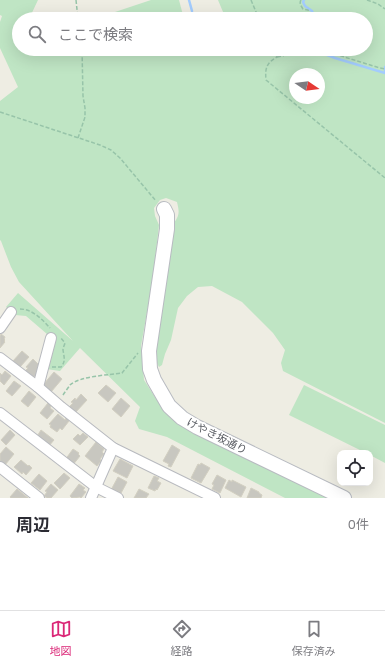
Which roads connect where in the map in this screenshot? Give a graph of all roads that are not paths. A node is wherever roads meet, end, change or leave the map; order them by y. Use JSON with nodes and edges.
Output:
{"nodes":[{"id":1,"x":164,"y":210,"type":"road end"},
{"id":2,"x":11,"y":312,"type":"road end"},
{"id":3,"x":0,"y":328,"type":"edge"},
{"id":4,"x":54,"y":335,"type":"road end"},
{"id":5,"x":0,"y":358,"type":"edge"},
{"id":6,"x":38,"y":388,"type":"junction"},
{"id":7,"x":0,"y":413,"type":"edge"},
{"id":8,"x":113,"y":448,"type":"junction"},
{"id":9,"x":0,"y":467,"type":"edge"},
{"id":10,"x":96,"y":487,"type":"junction"},
{"id":11,"x":38,"y":498,"type":"edge"},
{"id":12,"x":91,"y":498,"type":"edge"},
{"id":13,"x":118,"y":498,"type":"edge"},
{"id":14,"x":215,"y":498,"type":"edge"},
{"id":15,"x":344,"y":498,"type":"edge"}],
"edges":[{"from":1,"to":15,"type":"street","name":"けやき坂通り"},
{"from":2,"to":3,"type":"street"},
{"from":4,"to":6,"type":"street"},
{"from":5,"to":6,"type":"street"},
{"from":6,"to":8,"type":"street"},
{"from":7,"to":10,"type":"street"},
{"from":8,"to":10,"type":"street"},
{"from":8,"to":14,"type":"street"},
{"from":9,"to":11,"type":"street"},
{"from":10,"to":12,"type":"street"},
{"from":10,"to":13,"type":"street"}]}
